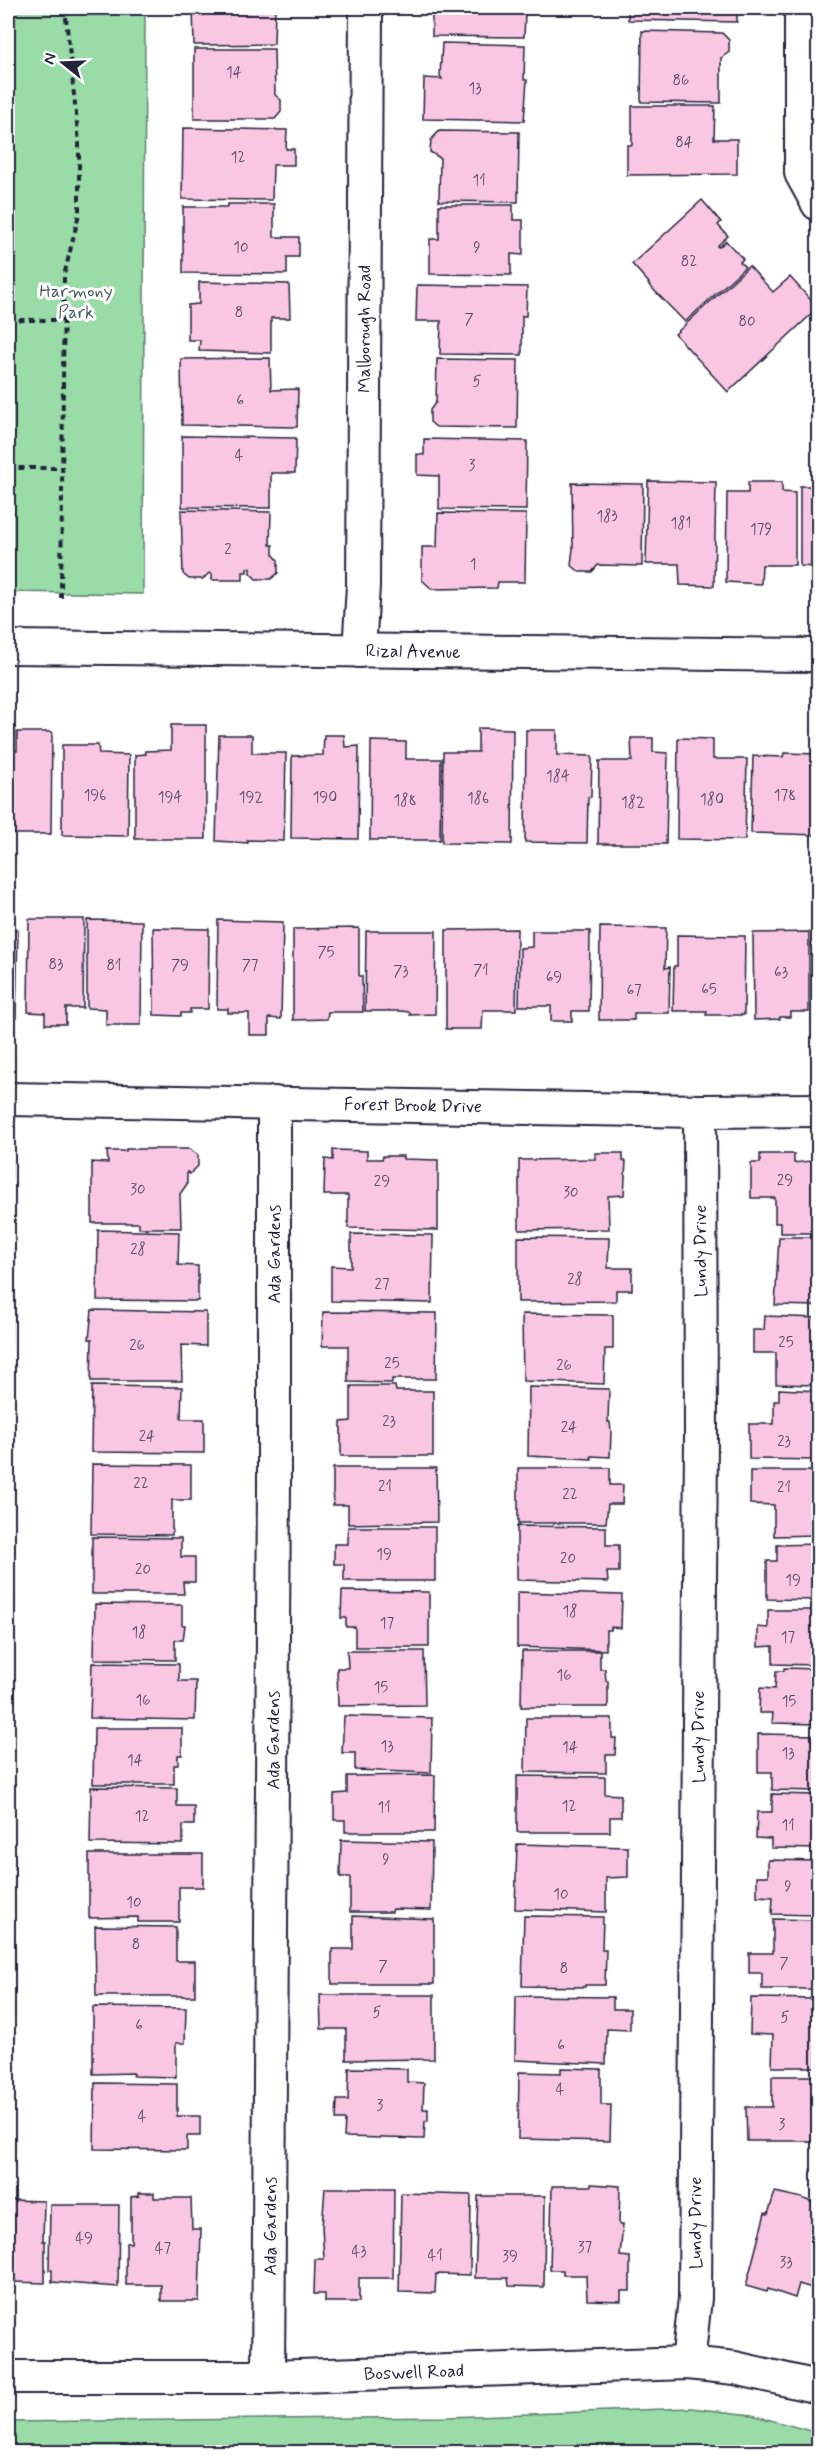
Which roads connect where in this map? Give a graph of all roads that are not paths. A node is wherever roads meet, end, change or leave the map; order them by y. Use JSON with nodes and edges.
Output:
{"nodes":[{"id":1,"x":366,"y":8,"type":"edge"},
{"id":2,"x":801,"y":8,"type":"edge"},
{"id":3,"x":819,"y":204,"type":"edge"},
{"id":4,"x":8,"y":647,"type":"edge"},
{"id":5,"x":359,"y":651,"type":"junction"},
{"id":6,"x":819,"y":655,"type":"edge"},
{"id":7,"x":8,"y":1099,"type":"edge"},
{"id":8,"x":274,"y":1103,"type":"junction"},
{"id":9,"x":819,"y":1110,"type":"edge"},
{"id":10,"x":700,"y":1111,"type":"junction"},
{"id":11,"x":688,"y":2363,"type":"junction"},
{"id":12,"x":8,"y":2377,"type":"edge"},
{"id":13,"x":268,"y":2377,"type":"junction"},
{"id":14,"x":819,"y":2387,"type":"edge"}],
"edges":[{"from":1,"to":5,"type":"street","name":"Malborough Road"},
{"from":2,"to":3,"type":"street"},
{"from":4,"to":5,"type":"street","name":"Rizal Avenue"},
{"from":5,"to":6,"type":"street","name":"Rizal Avenue"},
{"from":7,"to":8,"type":"street","name":"Forest Brook Drive"},
{"from":8,"to":10,"type":"street","name":"Forest Brook Drive"},
{"from":8,"to":13,"type":"street","name":"Ada Gardens"},
{"from":9,"to":10,"type":"street","name":"Forest Brook Drive"},
{"from":10,"to":11,"type":"street","name":"Lundy Drive"},
{"from":11,"to":13,"type":"street","name":"Boswell Road"},
{"from":11,"to":14,"type":"street","name":"Boswell Road"},
{"from":12,"to":13,"type":"street","name":"Boswell Road"}]}
